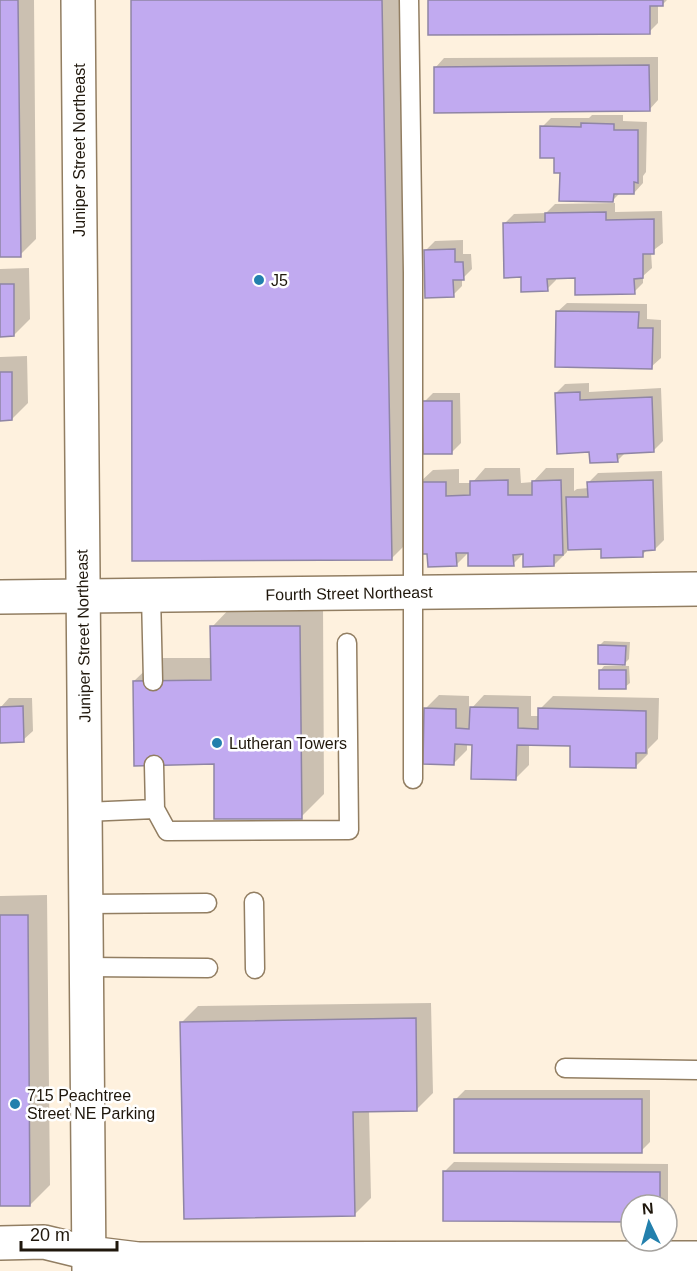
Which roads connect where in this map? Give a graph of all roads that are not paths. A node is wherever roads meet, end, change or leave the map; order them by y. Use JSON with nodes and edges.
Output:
{"nodes":[{"id":1,"x":78,"y":0,"type":"edge"},
{"id":2,"x":409,"y":0,"type":"edge"},
{"id":3,"x":697,"y":589,"type":"edge"},
{"id":4,"x":414,"y":593,"type":"junction"},
{"id":5,"x":151,"y":595,"type":"junction"},
{"id":6,"x":83,"y":596,"type":"junction"},
{"id":7,"x":0,"y":597,"type":"edge"},
{"id":8,"x":347,"y":643,"type":"dead end"},
{"id":9,"x":153,"y":681,"type":"dead end"},
{"id":10,"x":154,"y":765,"type":"dead end"},
{"id":11,"x":413,"y":779,"type":"dead end"},
{"id":12,"x":155,"y":809,"type":"junction"},
{"id":13,"x":85,"y":812,"type":"junction"},
{"id":14,"x":207,"y":903,"type":"dead end"},
{"id":15,"x":254,"y":903,"type":"dead end"},
{"id":16,"x":86,"y":904,"type":"junction"},
{"id":17,"x":85,"y":968,"type":"junction"},
{"id":18,"x":208,"y":968,"type":"dead end"},
{"id":19,"x":255,"y":969,"type":"dead end"},
{"id":20,"x":565,"y":1068,"type":"dead end"},
{"id":21,"x":697,"y":1070,"type":"edge"},
{"id":22,"x":0,"y":1243,"type":"edge"},
{"id":23,"x":697,"y":1258,"type":"edge"},
{"id":24,"x":89,"y":1262,"type":"edge"},
{"id":25,"x":329,"y":1265,"type":"edge"}],
"edges":[{"from":1,"to":6,"type":"street","name":"Juniper Street Northeast"},
{"from":2,"to":4,"type":"lane"},
{"from":3,"to":4,"type":"street","name":"Fourth Street Northeast"},
{"from":4,"to":5,"type":"street","name":"Fourth Street Northeast"},
{"from":4,"to":11,"type":"lane"},
{"from":5,"to":6,"type":"street","name":"Fourth Street Northeast"},
{"from":5,"to":9,"type":"lane"},
{"from":6,"to":7,"type":"street","name":"Fourth Street Northeast"},
{"from":6,"to":13,"type":"street","name":"Juniper Street Northeast"},
{"from":8,"to":12,"type":"lane"},
{"from":10,"to":12,"type":"lane"},
{"from":12,"to":13,"type":"lane"},
{"from":13,"to":16,"type":"street","name":"Juniper Street Northeast"},
{"from":14,"to":16,"type":"lane"},
{"from":15,"to":19,"type":"lane"},
{"from":16,"to":17,"type":"street","name":"Juniper Street Northeast"},
{"from":17,"to":18,"type":"lane"},
{"from":17,"to":24,"type":"street","name":"Juniper Street Northeast"},
{"from":20,"to":21,"type":"lane"},
{"from":22,"to":24,"type":"street"},
{"from":23,"to":25,"type":"street"},
{"from":24,"to":25,"type":"street"}]}
